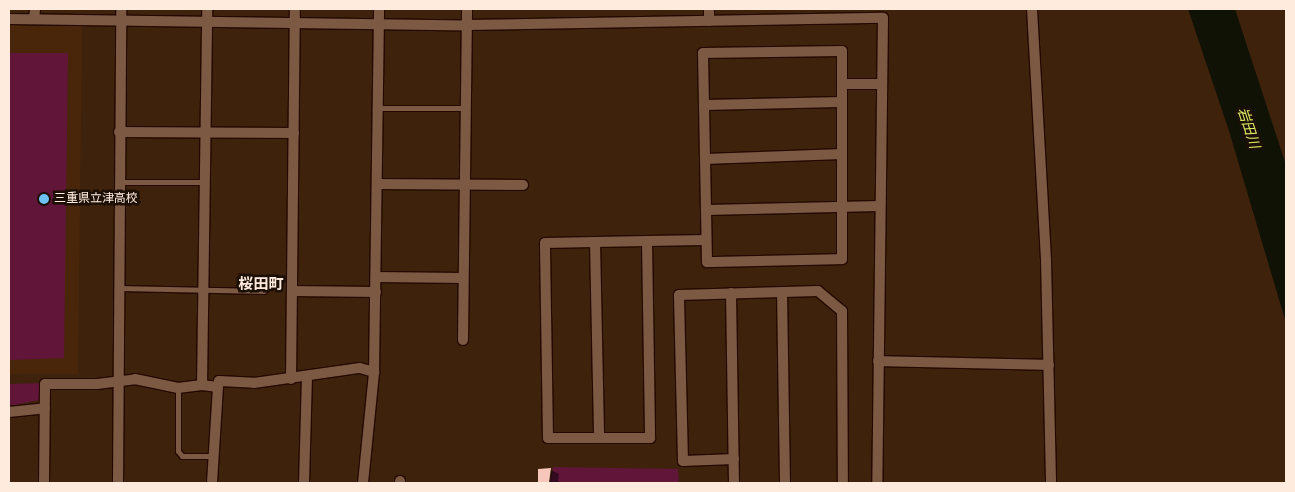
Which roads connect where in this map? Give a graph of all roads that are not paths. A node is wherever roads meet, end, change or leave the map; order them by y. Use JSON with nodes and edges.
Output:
{"nodes":[{"id":1,"x":121,"y":9,"type":"edge"},
{"id":2,"x":207,"y":9,"type":"edge"},
{"id":3,"x":295,"y":9,"type":"edge"},
{"id":4,"x":379,"y":9,"type":"edge"},
{"id":5,"x":467,"y":9,"type":"edge"},
{"id":6,"x":709,"y":9,"type":"edge"},
{"id":7,"x":762,"y":9,"type":"edge"},
{"id":8,"x":1032,"y":9,"type":"edge"},
{"id":9,"x":35,"y":14,"type":"edge"},
{"id":10,"x":859,"y":14,"type":"edge"},
{"id":11,"x":9,"y":19,"type":"edge"},
{"id":12,"x":121,"y":20,"type":"junction"},
{"id":13,"x":762,"y":20,"type":"junction"},
{"id":14,"x":207,"y":21,"type":"junction"},
{"id":15,"x":709,"y":21,"type":"junction"},
{"id":16,"x":295,"y":22,"type":"junction"},
{"id":17,"x":379,"y":22,"type":"junction"},
{"id":18,"x":467,"y":24,"type":"junction"},
{"id":19,"x":842,"y":84,"type":"junction"},
{"id":20,"x":882,"y":84,"type":"junction"},
{"id":21,"x":842,"y":102,"type":"junction"},
{"id":22,"x":704,"y":105,"type":"junction"},
{"id":23,"x":378,"y":108,"type":"junction"},
{"id":24,"x":466,"y":108,"type":"junction"},
{"id":25,"x":119,"y":132,"type":"junction"},
{"id":26,"x":206,"y":132,"type":"junction"},
{"id":27,"x":294,"y":133,"type":"junction"},
{"id":28,"x":842,"y":154,"type":"junction"},
{"id":29,"x":705,"y":159,"type":"junction"},
{"id":30,"x":119,"y":182,"type":"junction"},
{"id":31,"x":205,"y":182,"type":"junction"},
{"id":32,"x":378,"y":184,"type":"junction"},
{"id":33,"x":465,"y":185,"type":"junction"},
{"id":34,"x":523,"y":185,"type":"dead end"},
{"id":35,"x":880,"y":206,"type":"junction"},
{"id":36,"x":842,"y":207,"type":"junction"},
{"id":37,"x":706,"y":210,"type":"junction"},
{"id":38,"x":706,"y":240,"type":"junction"},
{"id":39,"x":647,"y":241,"type":"junction"},
{"id":40,"x":595,"y":242,"type":"junction"},
{"id":41,"x":376,"y":277,"type":"junction"},
{"id":42,"x":463,"y":278,"type":"junction"},
{"id":43,"x":118,"y":288,"type":"junction"},
{"id":44,"x":204,"y":289,"type":"junction"},
{"id":45,"x":264,"y":291,"type":"dead end"},
{"id":46,"x":292,"y":291,"type":"junction"},
{"id":47,"x":376,"y":292,"type":"junction"},
{"id":48,"x":782,"y":292,"type":"junction"},
{"id":49,"x":731,"y":294,"type":"junction"},
{"id":50,"x":462,"y":340,"type":"dead end"},
{"id":51,"x":878,"y":362,"type":"junction"},
{"id":52,"x":1049,"y":365,"type":"junction"},
{"id":53,"x":374,"y":372,"type":"junction"},
{"id":54,"x":307,"y":377,"type":"junction"},
{"id":55,"x":290,"y":379,"type":"junction"},
{"id":56,"x":119,"y":382,"type":"junction"},
{"id":57,"x":202,"y":385,"type":"junction"},
{"id":58,"x":218,"y":387,"type":"junction"},
{"id":59,"x":178,"y":388,"type":"junction"},
{"id":60,"x":44,"y":408,"type":"junction"},
{"id":61,"x":9,"y":412,"type":"edge"},
{"id":62,"x":599,"y":438,"type":"junction"},
{"id":63,"x":213,"y":456,"type":"junction"},
{"id":64,"x":734,"y":459,"type":"junction"},
{"id":65,"x":44,"y":483,"type":"edge"},
{"id":66,"x":118,"y":483,"type":"edge"},
{"id":67,"x":212,"y":483,"type":"edge"},
{"id":68,"x":304,"y":483,"type":"edge"},
{"id":69,"x":363,"y":483,"type":"edge"},
{"id":70,"x":734,"y":483,"type":"edge"},
{"id":71,"x":785,"y":483,"type":"edge"},
{"id":72,"x":843,"y":483,"type":"edge"},
{"id":73,"x":877,"y":483,"type":"edge"},
{"id":74,"x":1051,"y":483,"type":"edge"}],
"edges":[{"from":1,"to":12,"type":"street"},
{"from":2,"to":14,"type":"street"},
{"from":3,"to":16,"type":"street"},
{"from":4,"to":17,"type":"street"},
{"from":5,"to":18,"type":"street"},
{"from":6,"to":15,"type":"street"},
{"from":7,"to":13,"type":"street"},
{"from":8,"to":52,"type":"street"},
{"from":9,"to":11,"type":"street"},
{"from":9,"to":12,"type":"street"},
{"from":10,"to":13,"type":"street"},
{"from":10,"to":20,"type":"street"},
{"from":12,"to":14,"type":"street"},
{"from":12,"to":25,"type":"street"},
{"from":13,"to":15,"type":"street"},
{"from":14,"to":16,"type":"street"},
{"from":14,"to":26,"type":"street"},
{"from":15,"to":18,"type":"street"},
{"from":16,"to":17,"type":"street"},
{"from":16,"to":27,"type":"street"},
{"from":17,"to":18,"type":"street"},
{"from":17,"to":23,"type":"street"},
{"from":18,"to":24,"type":"street"},
{"from":19,"to":20,"type":"street"},
{"from":19,"to":21,"type":"street"},
{"from":19,"to":22,"type":"street"},
{"from":20,"to":35,"type":"street"},
{"from":21,"to":22,"type":"street"},
{"from":21,"to":28,"type":"street"},
{"from":22,"to":29,"type":"street"},
{"from":23,"to":24,"type":"lane"},
{"from":23,"to":32,"type":"street"},
{"from":24,"to":33,"type":"street"},
{"from":25,"to":26,"type":"street"},
{"from":25,"to":30,"type":"street"},
{"from":26,"to":27,"type":"street"},
{"from":26,"to":31,"type":"street"},
{"from":27,"to":46,"type":"street"},
{"from":28,"to":29,"type":"street"},
{"from":28,"to":36,"type":"street"},
{"from":29,"to":37,"type":"street"},
{"from":30,"to":31,"type":"lane"},
{"from":30,"to":43,"type":"street"},
{"from":31,"to":44,"type":"street"},
{"from":32,"to":33,"type":"street"},
{"from":32,"to":41,"type":"street"},
{"from":33,"to":34,"type":"street"},
{"from":33,"to":42,"type":"street"},
{"from":35,"to":36,"type":"street"},
{"from":35,"to":51,"type":"street"},
{"from":36,"to":37,"type":"street"},
{"from":36,"to":38,"type":"street"},
{"from":37,"to":38,"type":"street"},
{"from":38,"to":39,"type":"street"},
{"from":39,"to":40,"type":"street"},
{"from":39,"to":62,"type":"street"},
{"from":40,"to":62,"type":"street"},
{"from":40,"to":62,"type":"street"},
{"from":41,"to":42,"type":"street"},
{"from":41,"to":47,"type":"street"},
{"from":42,"to":50,"type":"street"},
{"from":43,"to":44,"type":"lane"},
{"from":43,"to":56,"type":"street"},
{"from":44,"to":45,"type":"lane"},
{"from":44,"to":57,"type":"street"},
{"from":46,"to":47,"type":"street"},
{"from":46,"to":55,"type":"street"},
{"from":47,"to":53,"type":"street"},
{"from":48,"to":49,"type":"street"},
{"from":48,"to":71,"type":"street"},
{"from":48,"to":72,"type":"street"},
{"from":49,"to":64,"type":"street"},
{"from":49,"to":64,"type":"street"},
{"from":51,"to":52,"type":"street"},
{"from":51,"to":73,"type":"street"},
{"from":52,"to":74,"type":"street"},
{"from":53,"to":54,"type":"street"},
{"from":53,"to":69,"type":"street"},
{"from":54,"to":55,"type":"street"},
{"from":54,"to":68,"type":"street"},
{"from":55,"to":58,"type":"street"},
{"from":56,"to":59,"type":"street"},
{"from":56,"to":60,"type":"street"},
{"from":56,"to":66,"type":"street"},
{"from":57,"to":58,"type":"street"},
{"from":57,"to":59,"type":"street"},
{"from":58,"to":63,"type":"street"},
{"from":59,"to":63,"type":"lane"},
{"from":60,"to":61,"type":"street"},
{"from":60,"to":65,"type":"street"},
{"from":63,"to":67,"type":"street"},
{"from":64,"to":70,"type":"street"}]}
